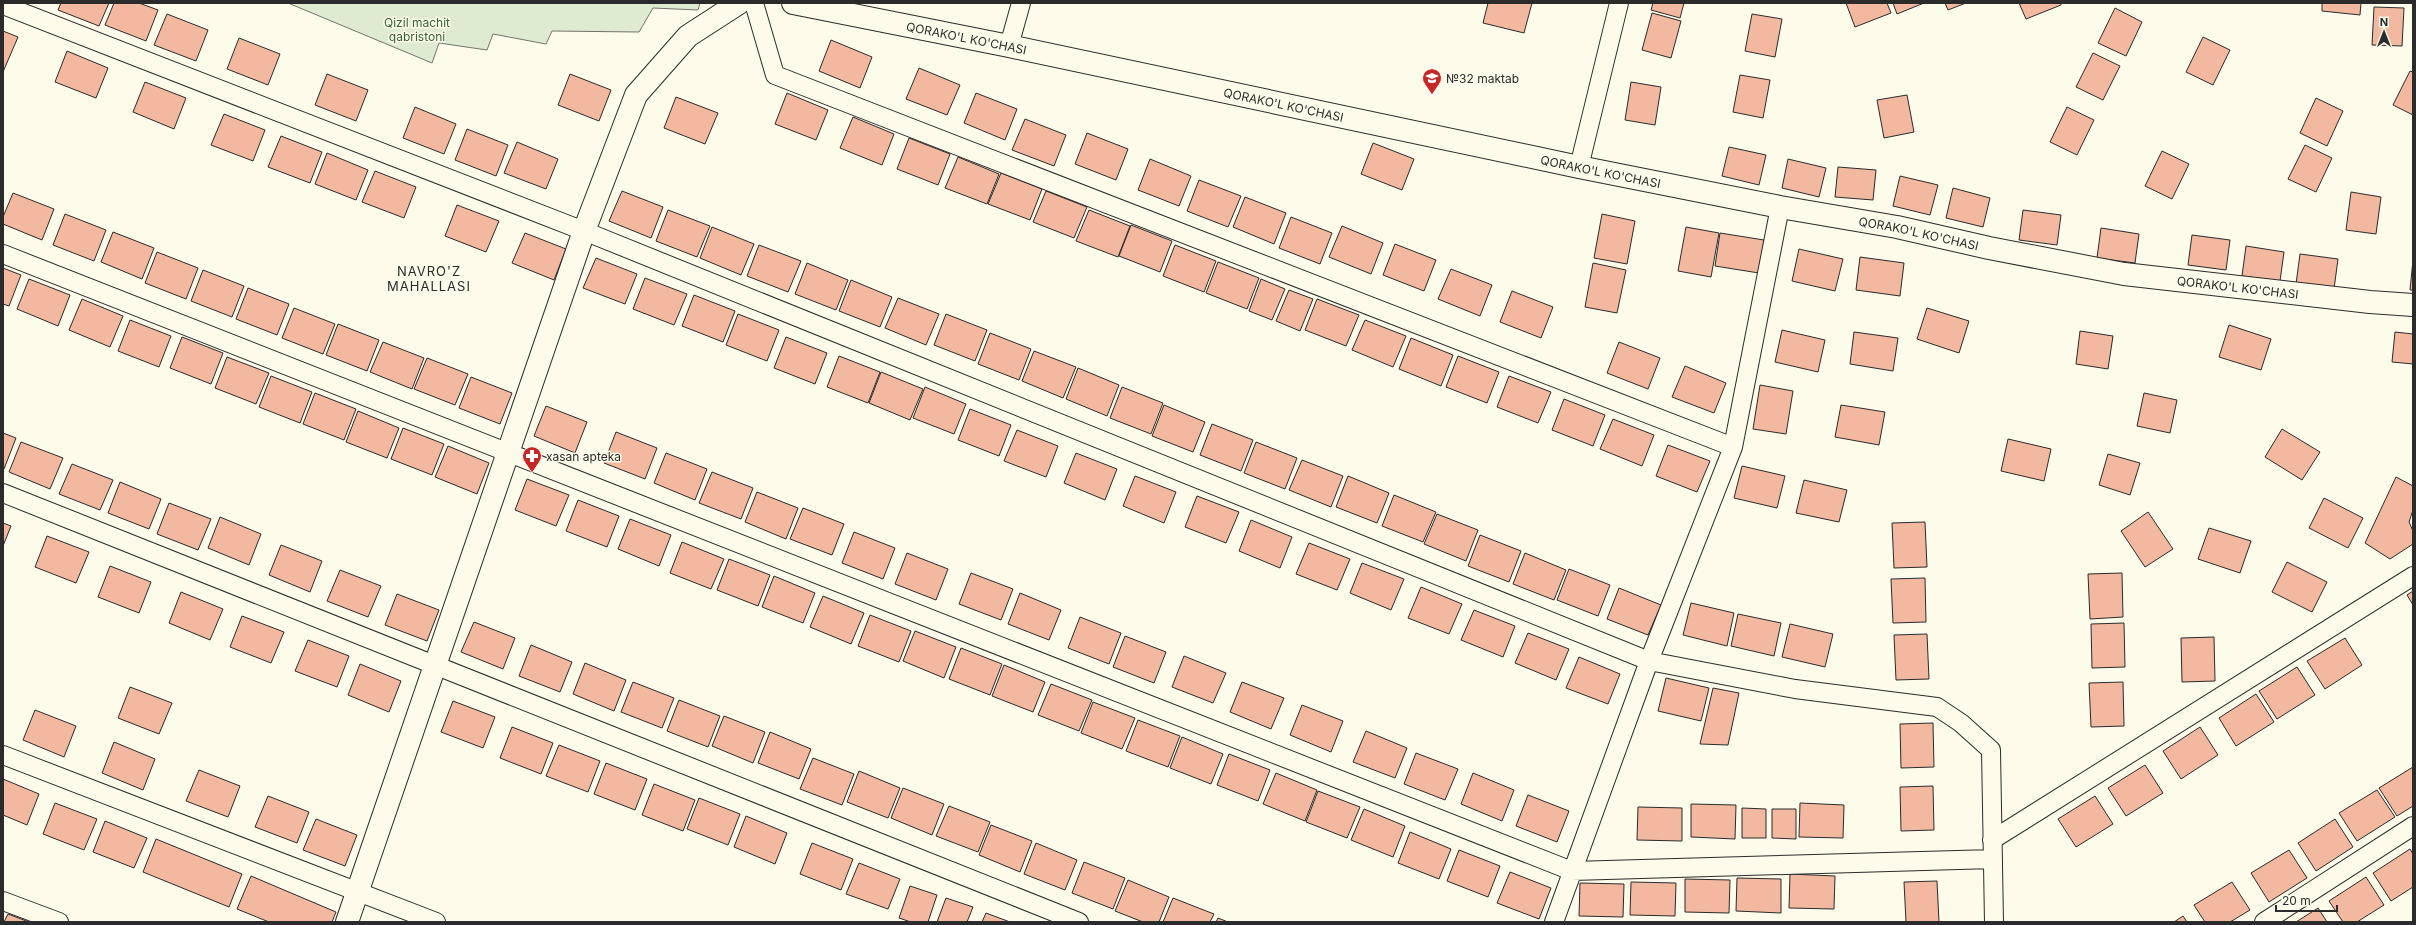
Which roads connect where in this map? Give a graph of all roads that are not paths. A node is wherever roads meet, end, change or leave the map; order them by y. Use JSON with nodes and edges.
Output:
{"nodes":[{"id":1,"x":739,"y":3,"type":"edge"},
{"id":2,"x":754,"y":3,"type":"edge"},
{"id":3,"x":793,"y":3,"type":"edge"},
{"id":4,"x":1021,"y":3,"type":"edge"},
{"id":5,"x":1619,"y":3,"type":"edge"},
{"id":6,"x":3,"y":5,"type":"edge"},
{"id":7,"x":1009,"y":46,"type":"junction"},
{"id":8,"x":1579,"y":167,"type":"junction"},
{"id":9,"x":1780,"y":207,"type":"junction"},
{"id":10,"x":584,"y":231,"type":"junction"},
{"id":11,"x":3,"y":254,"type":"edge"},
{"id":12,"x":2413,"y":305,"type":"edge"},
{"id":13,"x":1733,"y":447,"type":"junction"},
{"id":14,"x":508,"y":452,"type":"junction"},
{"id":15,"x":3,"y":493,"type":"edge"},
{"id":16,"x":2413,"y":576,"type":"edge"},
{"id":17,"x":1649,"y":661,"type":"junction"},
{"id":18,"x":435,"y":666,"type":"junction"},
{"id":19,"x":3,"y":756,"type":"edge"},
{"id":20,"x":2413,"y":826,"type":"edge"},
{"id":21,"x":1992,"y":840,"type":"junction"},
{"id":22,"x":1993,"y":858,"type":"junction"},
{"id":23,"x":1572,"y":871,"type":"junction"},
{"id":24,"x":358,"y":891,"type":"junction"},
{"id":25,"x":3,"y":901,"type":"edge"},
{"id":26,"x":59,"y":922,"type":"edge"},
{"id":27,"x":347,"y":922,"type":"edge"},
{"id":28,"x":436,"y":922,"type":"edge"},
{"id":29,"x":1079,"y":922,"type":"edge"},
{"id":30,"x":1554,"y":922,"type":"edge"},
{"id":31,"x":1994,"y":922,"type":"edge"},
{"id":32,"x":2264,"y":922,"type":"edge"}],
"edges":[{"from":1,"to":10,"type":"street"},
{"from":2,"to":13,"type":"street"},
{"from":3,"to":7,"type":"street","name":"QORAKO'L KO'CHASI"},
{"from":4,"to":7,"type":"street"},
{"from":5,"to":8,"type":"street"},
{"from":6,"to":10,"type":"street"},
{"from":7,"to":8,"type":"street","name":"QORAKO'L KO'CHASI"},
{"from":8,"to":9,"type":"street","name":"QORAKO'L KO'CHASI"},
{"from":9,"to":12,"type":"street","name":"QORAKO'L KO'CHASI"},
{"from":9,"to":13,"type":"street"},
{"from":10,"to":14,"type":"street"},
{"from":10,"to":17,"type":"street"},
{"from":11,"to":14,"type":"street"},
{"from":13,"to":17,"type":"street"},
{"from":14,"to":18,"type":"street"},
{"from":14,"to":23,"type":"street"},
{"from":15,"to":18,"type":"street"},
{"from":16,"to":21,"type":"street"},
{"from":17,"to":21,"type":"street"},
{"from":17,"to":23,"type":"street"},
{"from":18,"to":24,"type":"street"},
{"from":18,"to":29,"type":"street"},
{"from":19,"to":24,"type":"street"},
{"from":20,"to":32,"type":"street"},
{"from":21,"to":22,"type":"street"},
{"from":22,"to":23,"type":"street"},
{"from":22,"to":31,"type":"street"},
{"from":23,"to":30,"type":"street"},
{"from":24,"to":27,"type":"street"},
{"from":24,"to":28,"type":"street"},
{"from":25,"to":26,"type":"street"}]}
